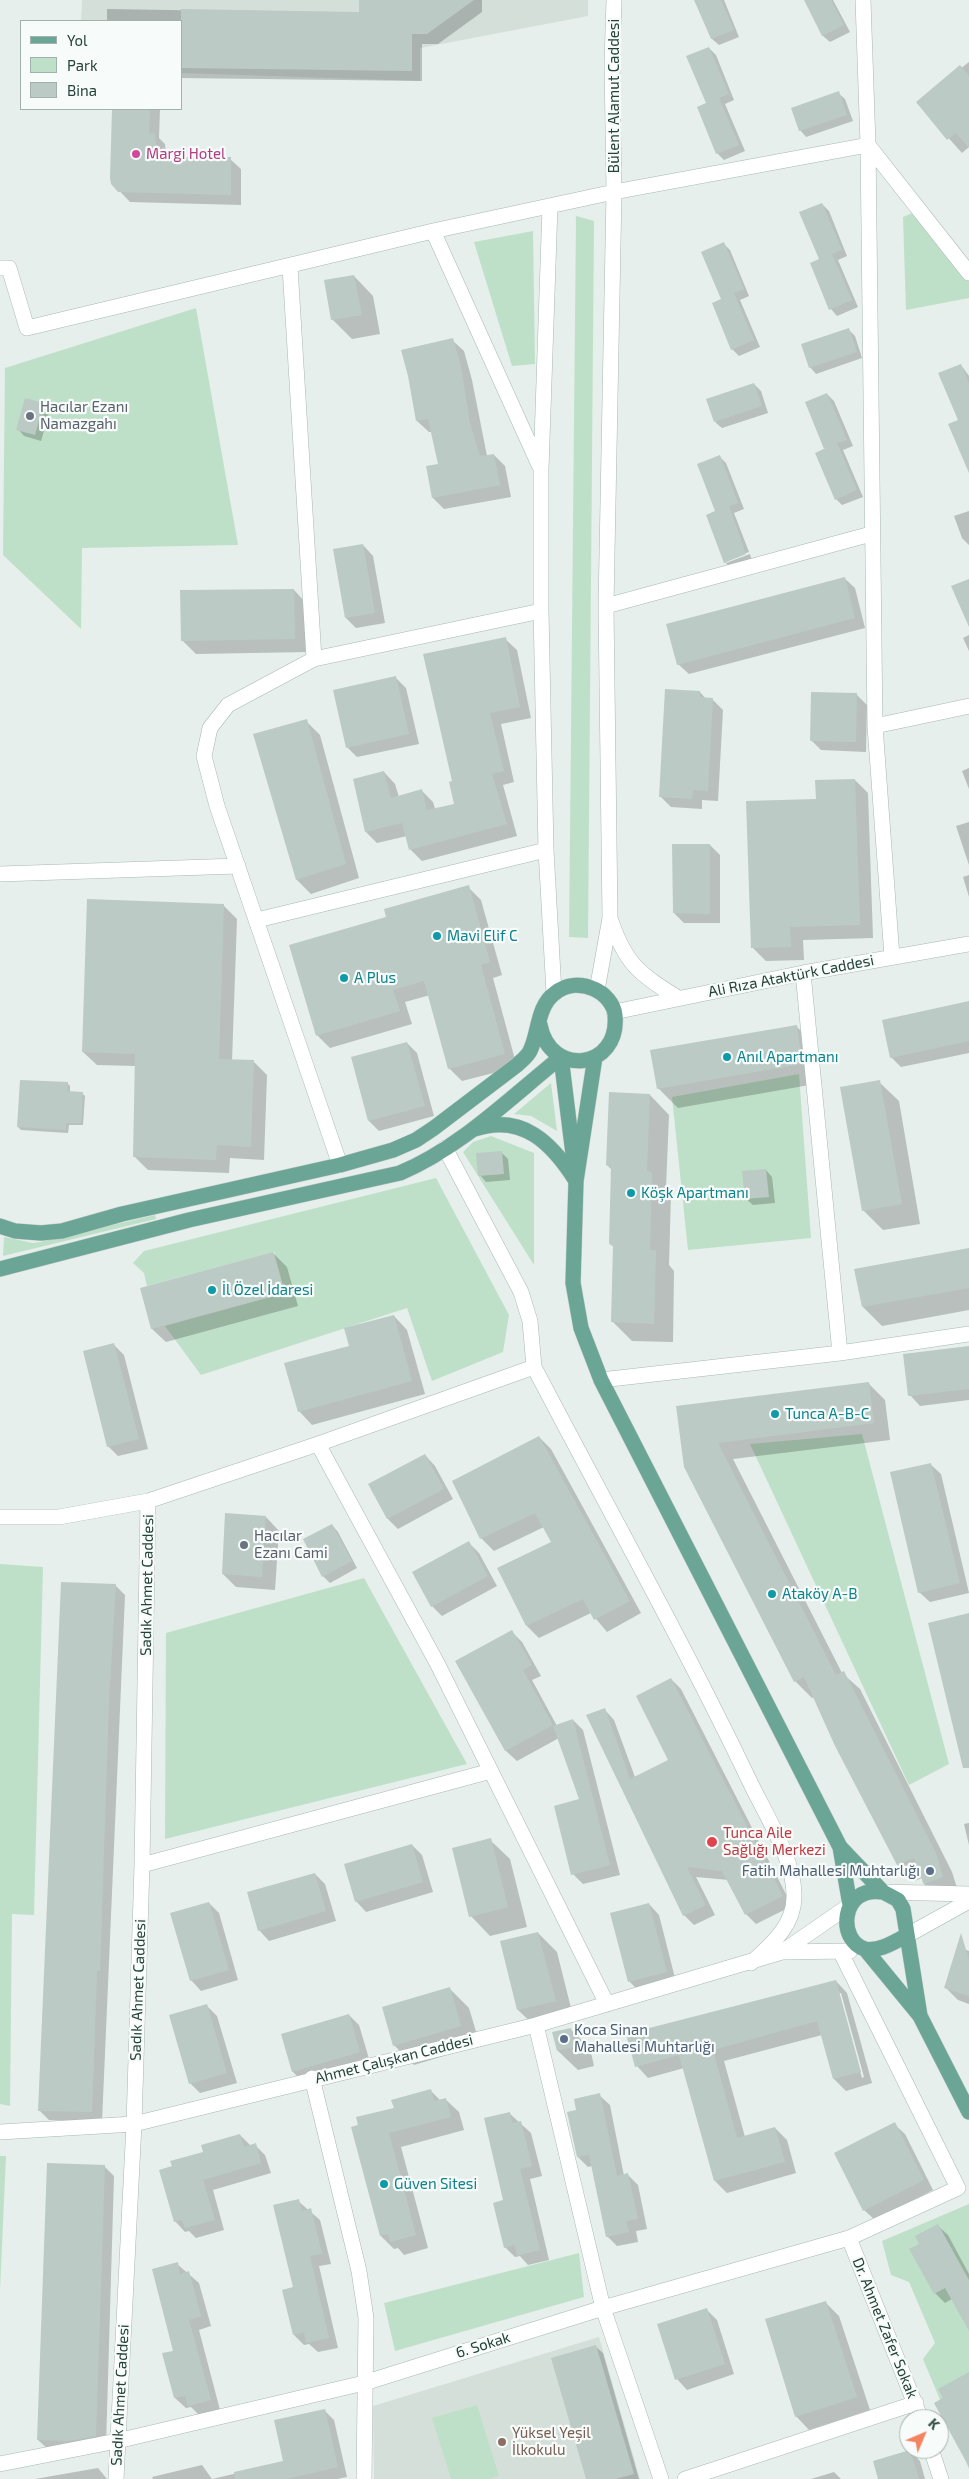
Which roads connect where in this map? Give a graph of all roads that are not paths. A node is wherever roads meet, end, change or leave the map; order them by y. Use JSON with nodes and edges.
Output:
{"nodes":[{"id":1,"x":614,"y":0,"type":"edge"},
{"id":2,"x":863,"y":0,"type":"edge"},
{"id":3,"x":868,"y":145,"type":"junction"},
{"id":4,"x":614,"y":192,"type":"junction"},
{"id":5,"x":550,"y":206,"type":"junction"},
{"id":6,"x":433,"y":231,"type":"junction"},
{"id":7,"x":290,"y":267,"type":"junction"},
{"id":8,"x":0,"y":268,"type":"edge"},
{"id":9,"x":969,"y":273,"type":"edge"},
{"id":10,"x":541,"y":468,"type":"junction"},
{"id":11,"x":871,"y":534,"type":"junction"},
{"id":12,"x":606,"y":606,"type":"junction"},
{"id":13,"x":541,"y":611,"type":"junction"},
{"id":14,"x":314,"y":659,"type":"junction"},
{"id":15,"x":969,"y":706,"type":"edge"},
{"id":16,"x":875,"y":726,"type":"junction"},
{"id":17,"x":546,"y":850,"type":"junction"},
{"id":18,"x":238,"y":866,"type":"junction"},
{"id":19,"x":0,"y":874,"type":"edge"},
{"id":20,"x":610,"y":918,"type":"junction"},
{"id":21,"x":257,"y":920,"type":"junction"},
{"id":22,"x":969,"y":944,"type":"edge"},
{"id":23,"x":892,"y":957,"type":"junction"},
{"id":24,"x":804,"y":973,"type":"junction"},
{"id":25,"x":598,"y":990,"type":"junction"},
{"id":26,"x":554,"y":993,"type":"junction"},
{"id":27,"x":678,"y":998,"type":"junction"},
{"id":28,"x":614,"y":1012,"type":"junction"},
{"id":29,"x":540,"y":1025,"type":"junction"},
{"id":30,"x":560,"y":1057,"type":"junction"},
{"id":31,"x":595,"y":1057,"type":"junction"},
{"id":32,"x":468,"y":1131,"type":"junction"},
{"id":33,"x":445,"y":1148,"type":"junction"},
{"id":34,"x":340,"y":1165,"type":"junction"},
{"id":35,"x":576,"y":1181,"type":"junction"},
{"id":36,"x":0,"y":1226,"type":"edge"},
{"id":37,"x":0,"y":1269,"type":"edge"},
{"id":38,"x":969,"y":1334,"type":"edge"},
{"id":39,"x":840,"y":1353,"type":"junction"},
{"id":40,"x":534,"y":1367,"type":"junction"},
{"id":41,"x":601,"y":1380,"type":"junction"},
{"id":42,"x":318,"y":1444,"type":"junction"},
{"id":43,"x":148,"y":1500,"type":"junction"},
{"id":44,"x":0,"y":1518,"type":"edge"},
{"id":45,"x":491,"y":1771,"type":"junction"},
{"id":46,"x":840,"y":1847,"type":"junction"},
{"id":47,"x":142,"y":1865,"type":"junction"},
{"id":48,"x":884,"y":1892,"type":"junction"},
{"id":49,"x":969,"y":1894,"type":"edge"},
{"id":50,"x":969,"y":1901,"type":"edge"},
{"id":51,"x":850,"y":1905,"type":"junction"},
{"id":52,"x":906,"y":1936,"type":"junction"},
{"id":53,"x":865,"y":1949,"type":"junction"},
{"id":54,"x":782,"y":1952,"type":"junction"},
{"id":55,"x":841,"y":1953,"type":"junction"},
{"id":56,"x":751,"y":1963,"type":"junction"},
{"id":57,"x":607,"y":2004,"type":"junction"},
{"id":58,"x":920,"y":2016,"type":"junction"},
{"id":59,"x":536,"y":2024,"type":"junction"},
{"id":60,"x":312,"y":2078,"type":"junction"},
{"id":61,"x":969,"y":2112,"type":"edge"},
{"id":62,"x":134,"y":2124,"type":"junction"},
{"id":63,"x":0,"y":2132,"type":"edge"},
{"id":64,"x":848,"y":2238,"type":"junction"},
{"id":65,"x":603,"y":2308,"type":"junction"},
{"id":66,"x":364,"y":2383,"type":"junction"},
{"id":67,"x":916,"y":2403,"type":"junction"},
{"id":68,"x":918,"y":2409,"type":"edge"},
{"id":69,"x":117,"y":2441,"type":"junction"},
{"id":70,"x":934,"y":2459,"type":"edge"},
{"id":71,"x":0,"y":2464,"type":"edge"},
{"id":72,"x":116,"y":2479,"type":"edge"},
{"id":73,"x":364,"y":2479,"type":"edge"},
{"id":74,"x":661,"y":2479,"type":"edge"},
{"id":75,"x":685,"y":2479,"type":"edge"},
{"id":76,"x":941,"y":2479,"type":"edge"}],
"edges":[{"from":1,"to":4,"type":"street","name":"Bülent Alamut Caddesi"},
{"from":2,"to":3,"type":"street"},
{"from":3,"to":4,"type":"street"},
{"from":3,"to":9,"type":"street"},
{"from":3,"to":11,"type":"street"},
{"from":4,"to":5,"type":"street"},
{"from":4,"to":12,"type":"street","name":"Bülent Alamut Caddesi"},
{"from":5,"to":6,"type":"street"},
{"from":5,"to":10,"type":"street"},
{"from":6,"to":7,"type":"street"},
{"from":6,"to":10,"type":"street"},
{"from":7,"to":8,"type":"street"},
{"from":7,"to":14,"type":"street"},
{"from":10,"to":13,"type":"street"},
{"from":11,"to":12,"type":"street"},
{"from":11,"to":16,"type":"street"},
{"from":12,"to":20,"type":"street","name":"Bülent Alamut Caddesi"},
{"from":13,"to":14,"type":"street"},
{"from":13,"to":17,"type":"street"},
{"from":14,"to":18,"type":"street"},
{"from":15,"to":16,"type":"street"},
{"from":16,"to":23,"type":"street"},
{"from":17,"to":21,"type":"street"},
{"from":17,"to":26,"type":"street"},
{"from":18,"to":19,"type":"street"},
{"from":18,"to":21,"type":"street"},
{"from":20,"to":25,"type":"street"},
{"from":20,"to":27,"type":"street"},
{"from":21,"to":34,"type":"street"},
{"from":22,"to":23,"type":"street","name":"Ali Rıza Ataktürk Caddesi"},
{"from":23,"to":24,"type":"street","name":"Ali Rıza Ataktürk Caddesi"},
{"from":24,"to":27,"type":"street","name":"Ali Rıza Ataktürk Caddesi"},
{"from":24,"to":39,"type":"street"},
{"from":25,"to":26,"type":"main road"},
{"from":25,"to":28,"type":"main road"},
{"from":26,"to":29,"type":"main road"},
{"from":27,"to":28,"type":"street","name":"Ali Rıza Ataktürk Caddesi"},
{"from":28,"to":31,"type":"main road"},
{"from":29,"to":30,"type":"main road"},
{"from":29,"to":34,"type":"main road"},
{"from":30,"to":31,"type":"main road"},
{"from":30,"to":32,"type":"main road"},
{"from":30,"to":35,"type":"main road"},
{"from":31,"to":35,"type":"main road"},
{"from":32,"to":33,"type":"main road"},
{"from":32,"to":35,"type":"main road"},
{"from":33,"to":37,"type":"main road"},
{"from":33,"to":40,"type":"street"},
{"from":34,"to":36,"type":"main road"},
{"from":35,"to":41,"type":"main road"},
{"from":38,"to":39,"type":"street"},
{"from":39,"to":41,"type":"street"},
{"from":40,"to":42,"type":"street"},
{"from":40,"to":56,"type":"street"},
{"from":41,"to":46,"type":"main road"},
{"from":42,"to":43,"type":"street"},
{"from":42,"to":45,"type":"street"},
{"from":43,"to":44,"type":"street"},
{"from":43,"to":47,"type":"street","name":"Sadık Ahmet Caddesi"},
{"from":45,"to":47,"type":"street"},
{"from":45,"to":57,"type":"street"},
{"from":46,"to":48,"type":"main road"},
{"from":46,"to":51,"type":"main road"},
{"from":47,"to":62,"type":"street","name":"Sadık Ahmet Caddesi"},
{"from":48,"to":49,"type":"street"},
{"from":48,"to":51,"type":"main road"},
{"from":48,"to":52,"type":"main road"},
{"from":50,"to":52,"type":"street"},
{"from":51,"to":53,"type":"main road"},
{"from":51,"to":54,"type":"street","name":"Ahmet Çalışkan Caddesi"},
{"from":52,"to":53,"type":"main road"},
{"from":52,"to":58,"type":"main road"},
{"from":53,"to":55,"type":"street","name":"Ahmet Çalışkan Caddesi"},
{"from":53,"to":58,"type":"main road"},
{"from":54,"to":55,"type":"street","name":"Ahmet Çalışkan Caddesi"},
{"from":54,"to":56,"type":"street","name":"Ahmet Çalışkan Caddesi"},
{"from":55,"to":64,"type":"street","name":"6. Sokak"},
{"from":56,"to":57,"type":"street","name":"Ahmet Çalışkan Caddesi"},
{"from":57,"to":59,"type":"street","name":"Ahmet Çalışkan Caddesi"},
{"from":58,"to":61,"type":"main road"},
{"from":59,"to":60,"type":"street","name":"Ahmet Çalışkan Caddesi"},
{"from":59,"to":65,"type":"street"},
{"from":60,"to":62,"type":"street","name":"Ahmet Çalışkan Caddesi"},
{"from":60,"to":66,"type":"street"},
{"from":62,"to":63,"type":"street","name":"Ahmet Çalışkan Caddesi"},
{"from":62,"to":69,"type":"street","name":"Sadık Ahmet Caddesi"},
{"from":64,"to":65,"type":"street","name":"6. Sokak"},
{"from":64,"to":67,"type":"street","name":"Dr. Ahmet Zafer Sokak"},
{"from":65,"to":66,"type":"street","name":"6. Sokak"},
{"from":65,"to":74,"type":"street"},
{"from":66,"to":69,"type":"street","name":"6. Sokak"},
{"from":66,"to":73,"type":"street"},
{"from":67,"to":68,"type":"street","name":"Dr. Ahmet Zafer Sokak"},
{"from":67,"to":75,"type":"street"},
{"from":69,"to":71,"type":"street","name":"6. Sokak"},
{"from":69,"to":72,"type":"street","name":"Sadık Ahmet Caddesi"},
{"from":70,"to":76,"type":"street"}]}
